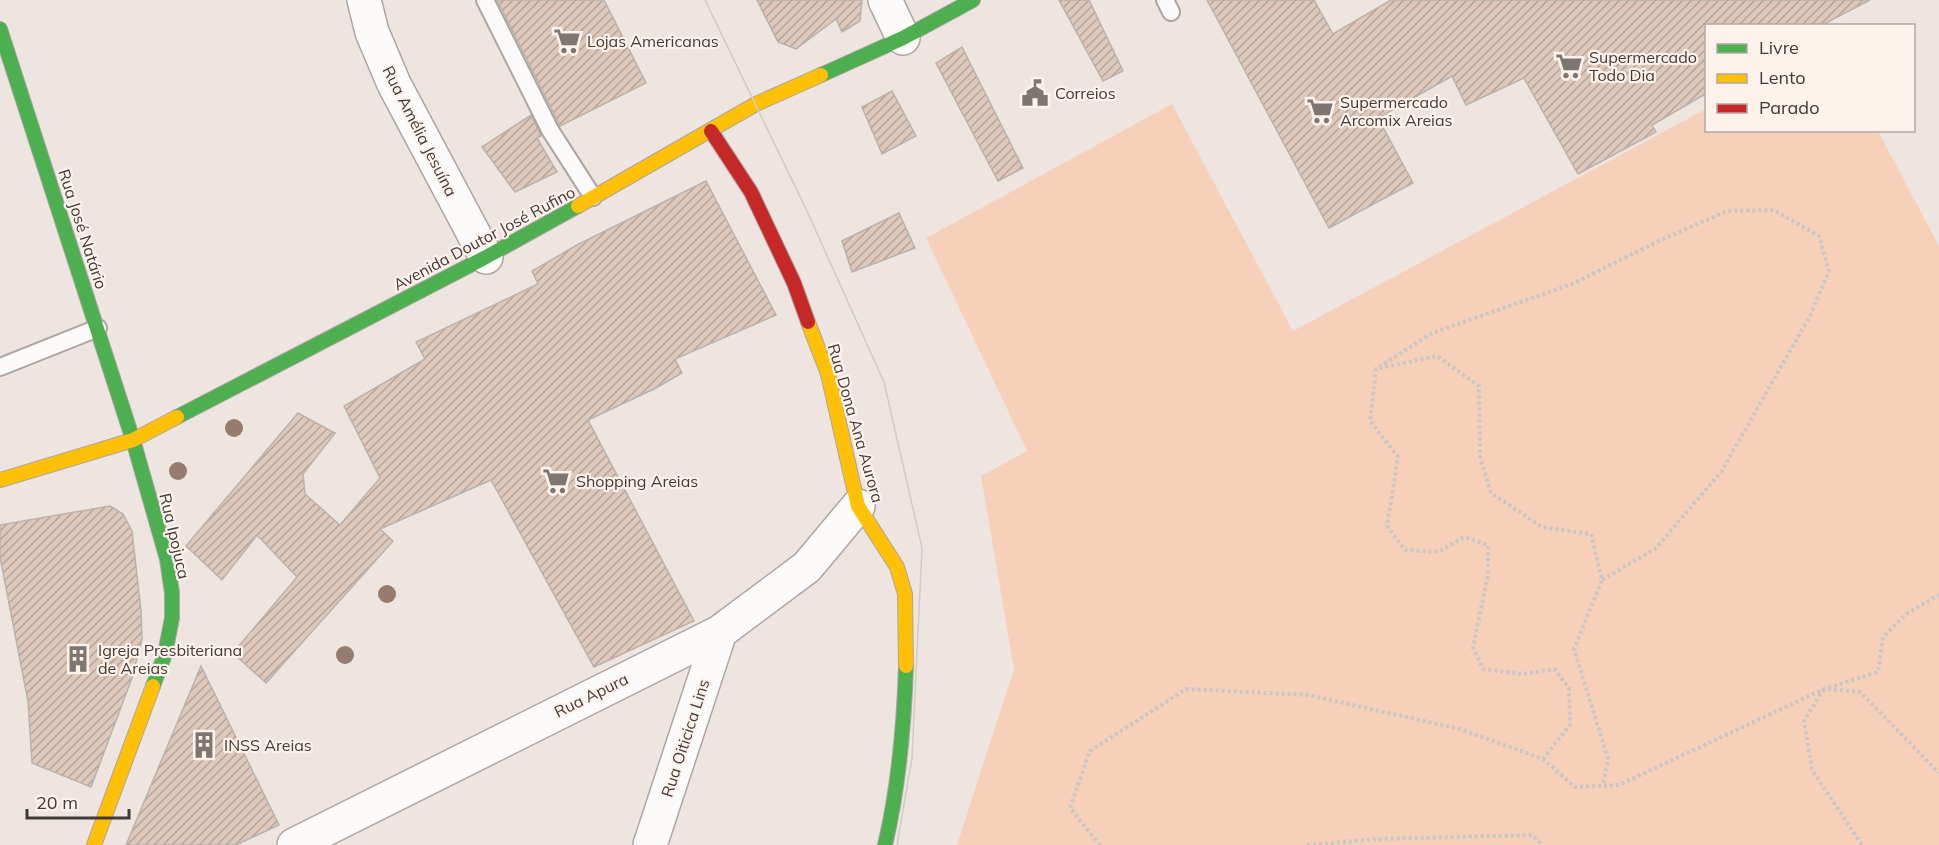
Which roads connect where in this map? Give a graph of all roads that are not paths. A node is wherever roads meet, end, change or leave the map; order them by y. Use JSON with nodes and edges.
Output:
{"nodes":[{"id":1,"x":364,"y":0,"type":"edge"},
{"id":2,"x":485,"y":0,"type":"edge"},
{"id":3,"x":885,"y":0,"type":"edge"},
{"id":4,"x":973,"y":0,"type":"edge"},
{"id":5,"x":0,"y":29,"type":"edge"},
{"id":6,"x":903,"y":38,"type":"junction"},
{"id":7,"x":711,"y":131,"type":"junction"},
{"id":8,"x":593,"y":197,"type":"junction"},
{"id":9,"x":486,"y":257,"type":"junction"},
{"id":10,"x":98,"y":328,"type":"junction"},
{"id":11,"x":0,"y":367,"type":"edge"},
{"id":12,"x":134,"y":440,"type":"junction"},
{"id":13,"x":0,"y":480,"type":"edge"},
{"id":14,"x":858,"y":506,"type":"junction"},
{"id":15,"x":720,"y":632,"type":"junction"},
{"id":16,"x":94,"y":845,"type":"edge"},
{"id":17,"x":294,"y":845,"type":"edge"},
{"id":18,"x":650,"y":845,"type":"edge"},
{"id":19,"x":885,"y":845,"type":"edge"}],
"edges":[{"from":1,"to":9,"type":"street","name":"Rua Amélia Jesuína"},
{"from":2,"to":8,"type":"lane"},
{"from":3,"to":6,"type":"street"},
{"from":4,"to":6,"type":"main road","name":"Avenida Doutor José Rufino"},
{"from":5,"to":10,"type":"main road","name":"Rua José Natário"},
{"from":6,"to":7,"type":"main road","name":"Avenida Doutor José Rufino"},
{"from":7,"to":8,"type":"main road","name":"Avenida Doutor José Rufino"},
{"from":7,"to":14,"type":"main road","name":"Rua Dona Ana Aurora"},
{"from":8,"to":9,"type":"main road","name":"Avenida Doutor José Rufino"},
{"from":9,"to":12,"type":"main road","name":"Avenida Doutor José Rufino"},
{"from":10,"to":11,"type":"lane"},
{"from":10,"to":12,"type":"main road","name":"Rua José Natário"},
{"from":12,"to":13,"type":"main road","name":"Avenida Doutor José Rufino"},
{"from":12,"to":16,"type":"main road","name":"Rua Ipojuca"},
{"from":14,"to":15,"type":"street","name":"Rua Apura"},
{"from":14,"to":19,"type":"main road","name":"Rua Dona Ana Aurora"},
{"from":15,"to":17,"type":"street","name":"Rua Apura"},
{"from":15,"to":18,"type":"street","name":"Rua Oiticica Lins"}]}
